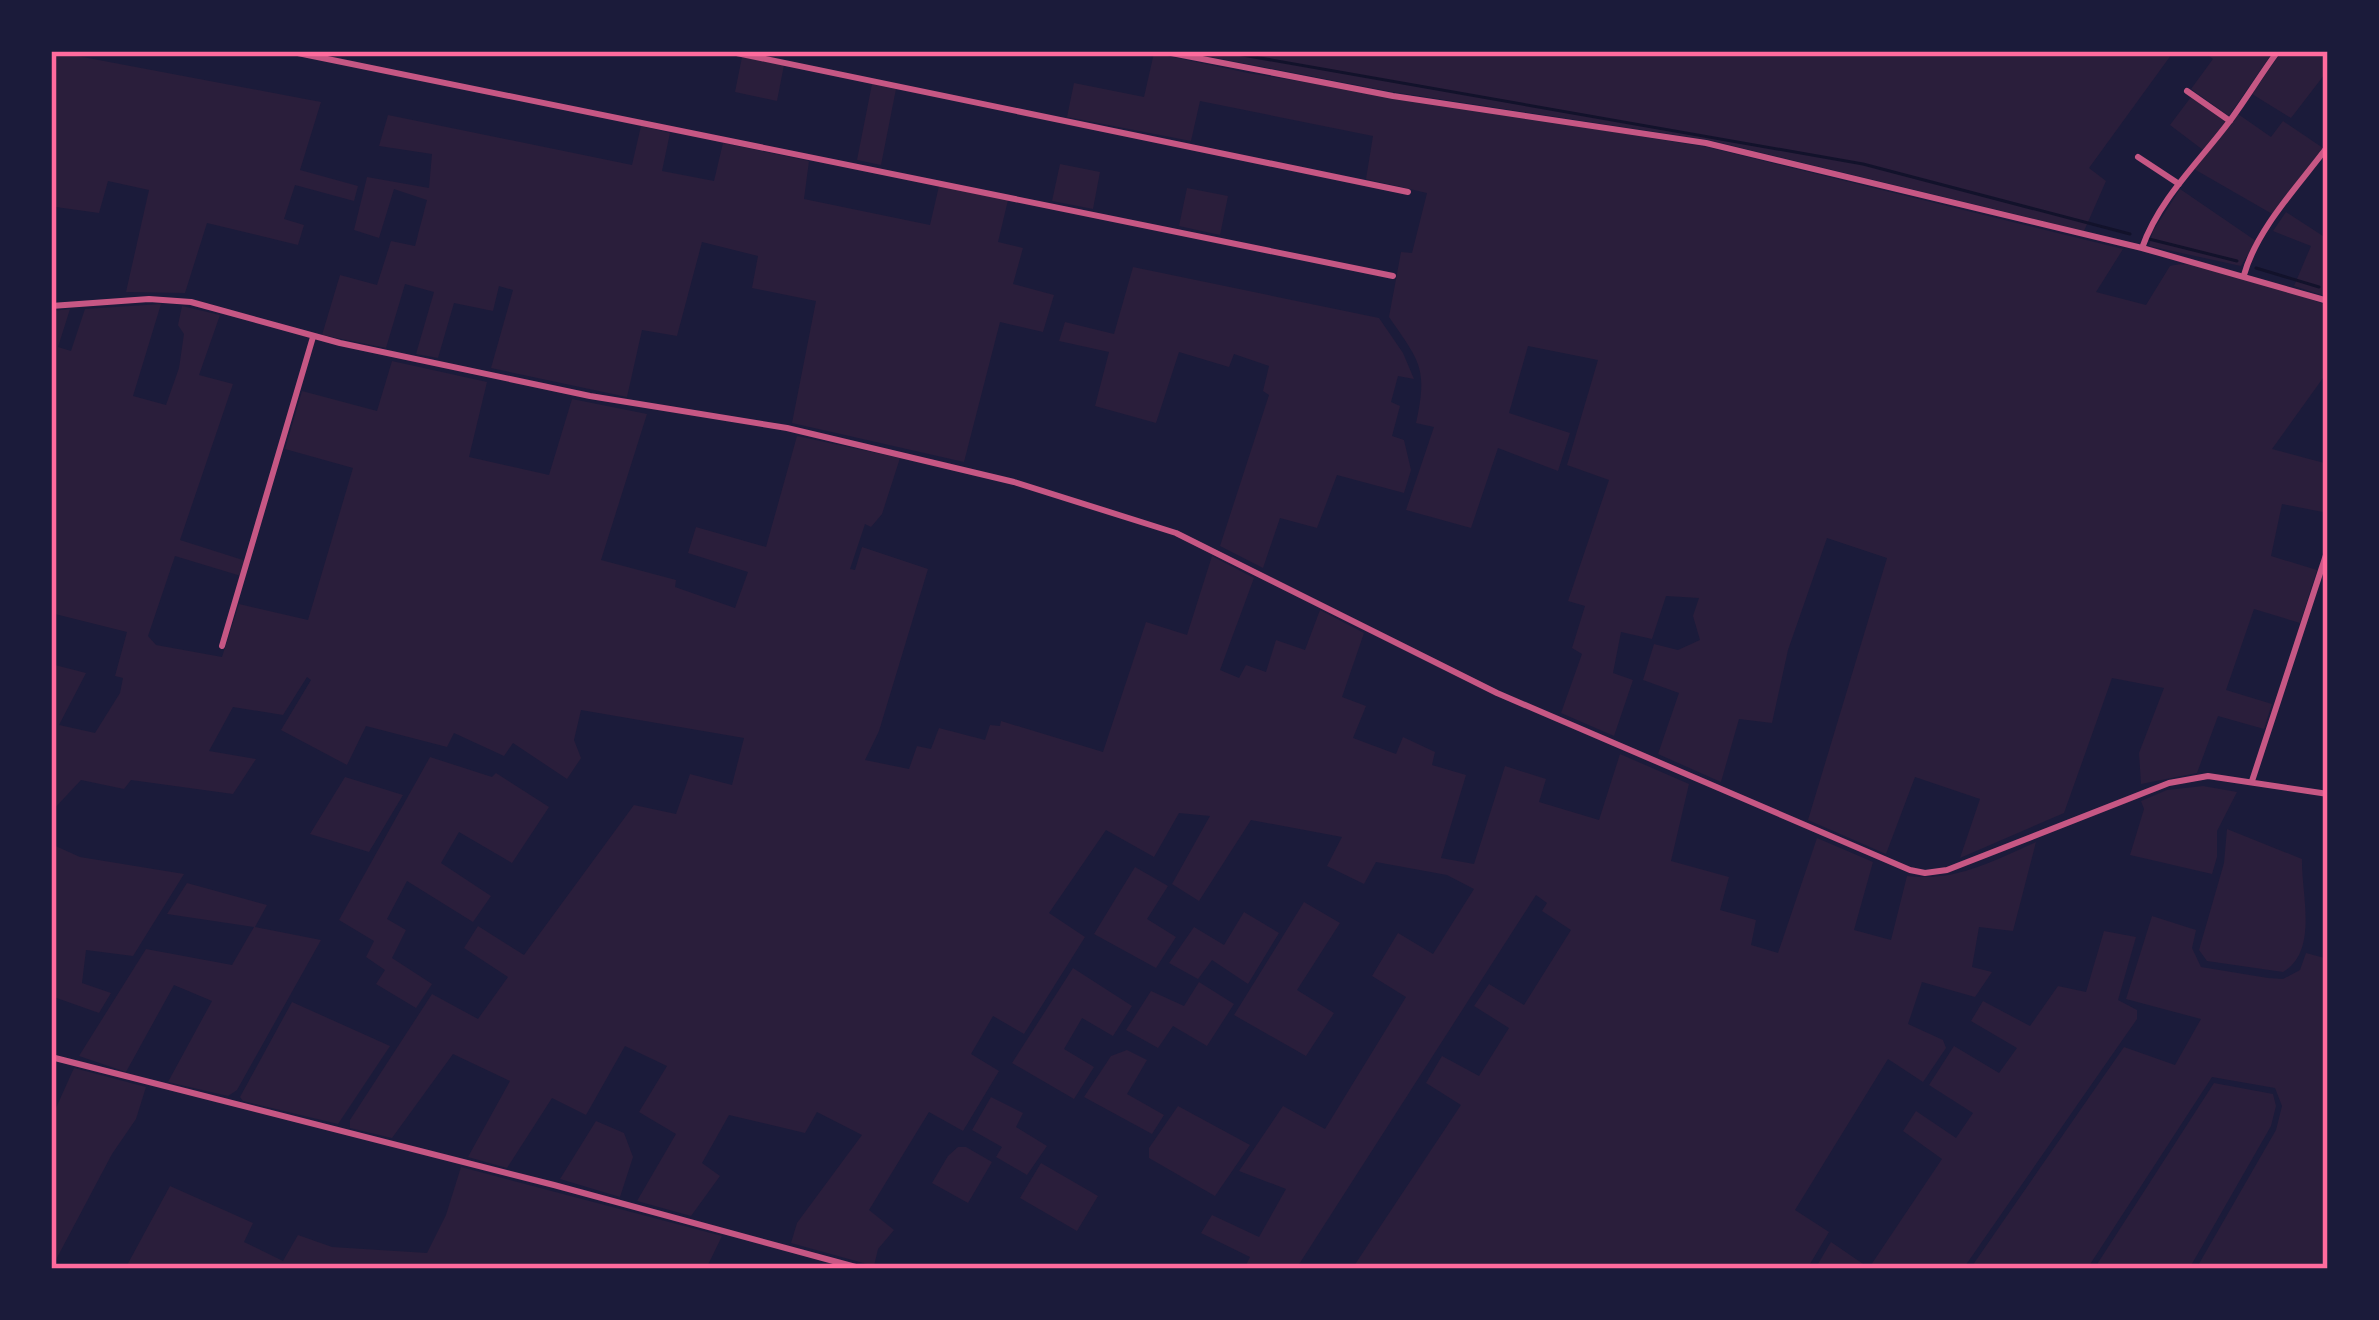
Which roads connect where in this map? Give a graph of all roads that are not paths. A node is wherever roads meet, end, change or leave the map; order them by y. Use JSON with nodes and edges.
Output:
{"nodes":[{"id":1,"x":288,"y":51,"type":"edge"},
{"id":2,"x":727,"y":51,"type":"edge"},
{"id":3,"x":1161,"y":51,"type":"edge"},
{"id":4,"x":2274,"y":52,"type":"edge"},
{"id":5,"x":2187,"y":91,"type":"dead end"},
{"id":6,"x":2230,"y":121,"type":"junction"},
{"id":7,"x":2328,"y":146,"type":"edge"},
{"id":8,"x":2138,"y":157,"type":"dead end"},
{"id":9,"x":2179,"y":184,"type":"junction"},
{"id":10,"x":1408,"y":192,"type":"dead end"},
{"id":11,"x":2142,"y":248,"type":"junction"},
{"id":12,"x":2244,"y":274,"type":"junction"},
{"id":13,"x":1393,"y":276,"type":"dead end"},
{"id":14,"x":2328,"y":301,"type":"edge"},
{"id":15,"x":51,"y":306,"type":"edge"},
{"id":16,"x":313,"y":337,"type":"junction"},
{"id":17,"x":2328,"y":549,"type":"edge"},
{"id":18,"x":222,"y":646,"type":"dead end"},
{"id":19,"x":2252,"y":781,"type":"junction"},
{"id":20,"x":2328,"y":794,"type":"edge"},
{"id":21,"x":51,"y":1057,"type":"edge"},
{"id":22,"x":863,"y":1269,"type":"edge"}],
"edges":[{"from":1,"to":13,"type":"street"},
{"from":2,"to":10,"type":"street"},
{"from":3,"to":11,"type":"street"},
{"from":4,"to":6,"type":"street"},
{"from":5,"to":6,"type":"street"},
{"from":6,"to":9,"type":"street"},
{"from":7,"to":12,"type":"street"},
{"from":8,"to":9,"type":"street"},
{"from":9,"to":11,"type":"street"},
{"from":11,"to":12,"type":"street"},
{"from":12,"to":14,"type":"street"},
{"from":15,"to":16,"type":"street"},
{"from":16,"to":18,"type":"street"},
{"from":16,"to":19,"type":"street"},
{"from":17,"to":19,"type":"street"},
{"from":19,"to":20,"type":"street"},
{"from":21,"to":22,"type":"street"}]}
